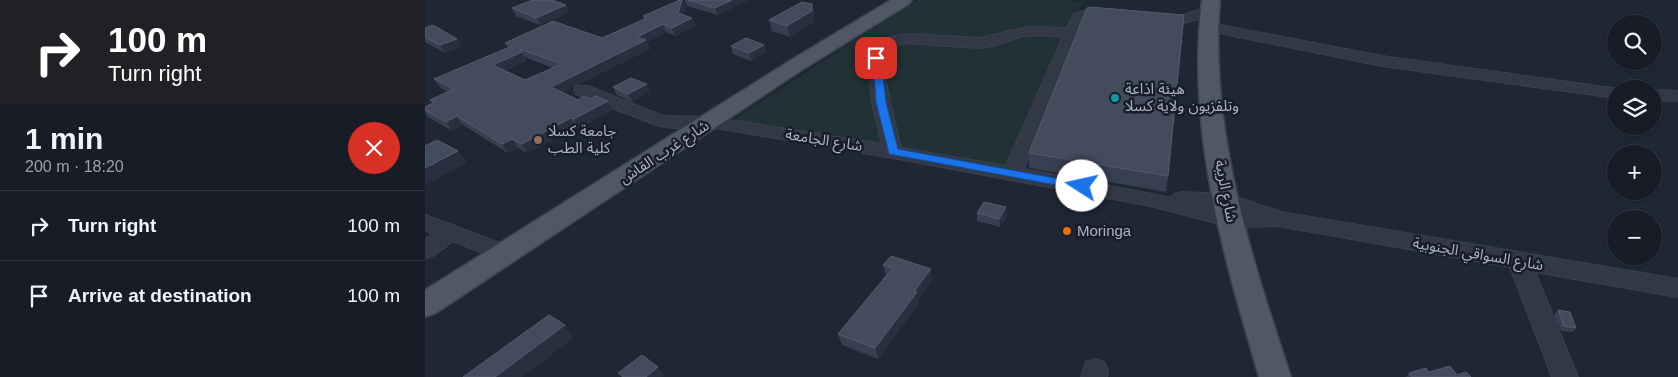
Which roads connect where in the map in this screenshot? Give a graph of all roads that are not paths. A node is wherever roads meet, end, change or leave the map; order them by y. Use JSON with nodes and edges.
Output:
{"nodes":[{"id":1,"x":903,"y":0,"type":"edge"},
{"id":2,"x":1210,"y":12,"type":"edge"},
{"id":3,"x":1121,"y":16,"type":"edge"},
{"id":4,"x":1147,"y":19,"type":"edge"},
{"id":5,"x":1072,"y":33,"type":"junction"},
{"id":6,"x":582,"y":90,"type":"dead end"},
{"id":7,"x":1607,"y":92,"type":"edge"},
{"id":8,"x":1662,"y":95,"type":"edge"},
{"id":9,"x":1678,"y":96,"type":"edge"},
{"id":10,"x":710,"y":122,"type":"junction"},
{"id":11,"x":893,"y":152,"type":"junction"},
{"id":12,"x":1012,"y":174,"type":"junction"},
{"id":13,"x":1229,"y":211,"type":"junction"},
{"id":14,"x":425,"y":222,"type":"edge"},
{"id":15,"x":451,"y":232,"type":"junction"},
{"id":16,"x":425,"y":250,"type":"edge"},
{"id":17,"x":506,"y":254,"type":"junction"},
{"id":18,"x":1519,"y":261,"type":"junction"},
{"id":19,"x":1678,"y":288,"type":"edge"},
{"id":20,"x":425,"y":306,"type":"edge"},
{"id":21,"x":1275,"y":377,"type":"edge"},
{"id":22,"x":1565,"y":377,"type":"edge"}],
"edges":[{"from":1,"to":10,"type":"main road","name":"شارع غرب القاش"},
{"from":2,"to":4,"type":"street"},
{"from":2,"to":7,"type":"street"},
{"from":2,"to":13,"type":"main road","name":"شارع الريبة"},
{"from":3,"to":5,"type":"street"},
{"from":5,"to":11,"type":"street"},
{"from":5,"to":12,"type":"street"},
{"from":6,"to":10,"type":"street","name":"شارع الجامعة"},
{"from":8,"to":9,"type":"street"},
{"from":10,"to":11,"type":"street","name":"شارع الجامعة"},
{"from":10,"to":17,"type":"main road","name":"شارع غرب القاش"},
{"from":11,"to":12,"type":"street","name":"شارع الجامعة"},
{"from":12,"to":13,"type":"street","name":"شارع الجامعة"},
{"from":13,"to":18,"type":"street","name":"شارع السواقي الجنوبية"},
{"from":13,"to":21,"type":"main road","name":"شارع الريبة"},
{"from":14,"to":15,"type":"street"},
{"from":15,"to":16,"type":"street"},
{"from":15,"to":17,"type":"street"},
{"from":17,"to":20,"type":"main road","name":"شارع غرب القاش"},
{"from":18,"to":19,"type":"street","name":"شارع السواقي الجنوبية"},
{"from":18,"to":22,"type":"street"}]}
